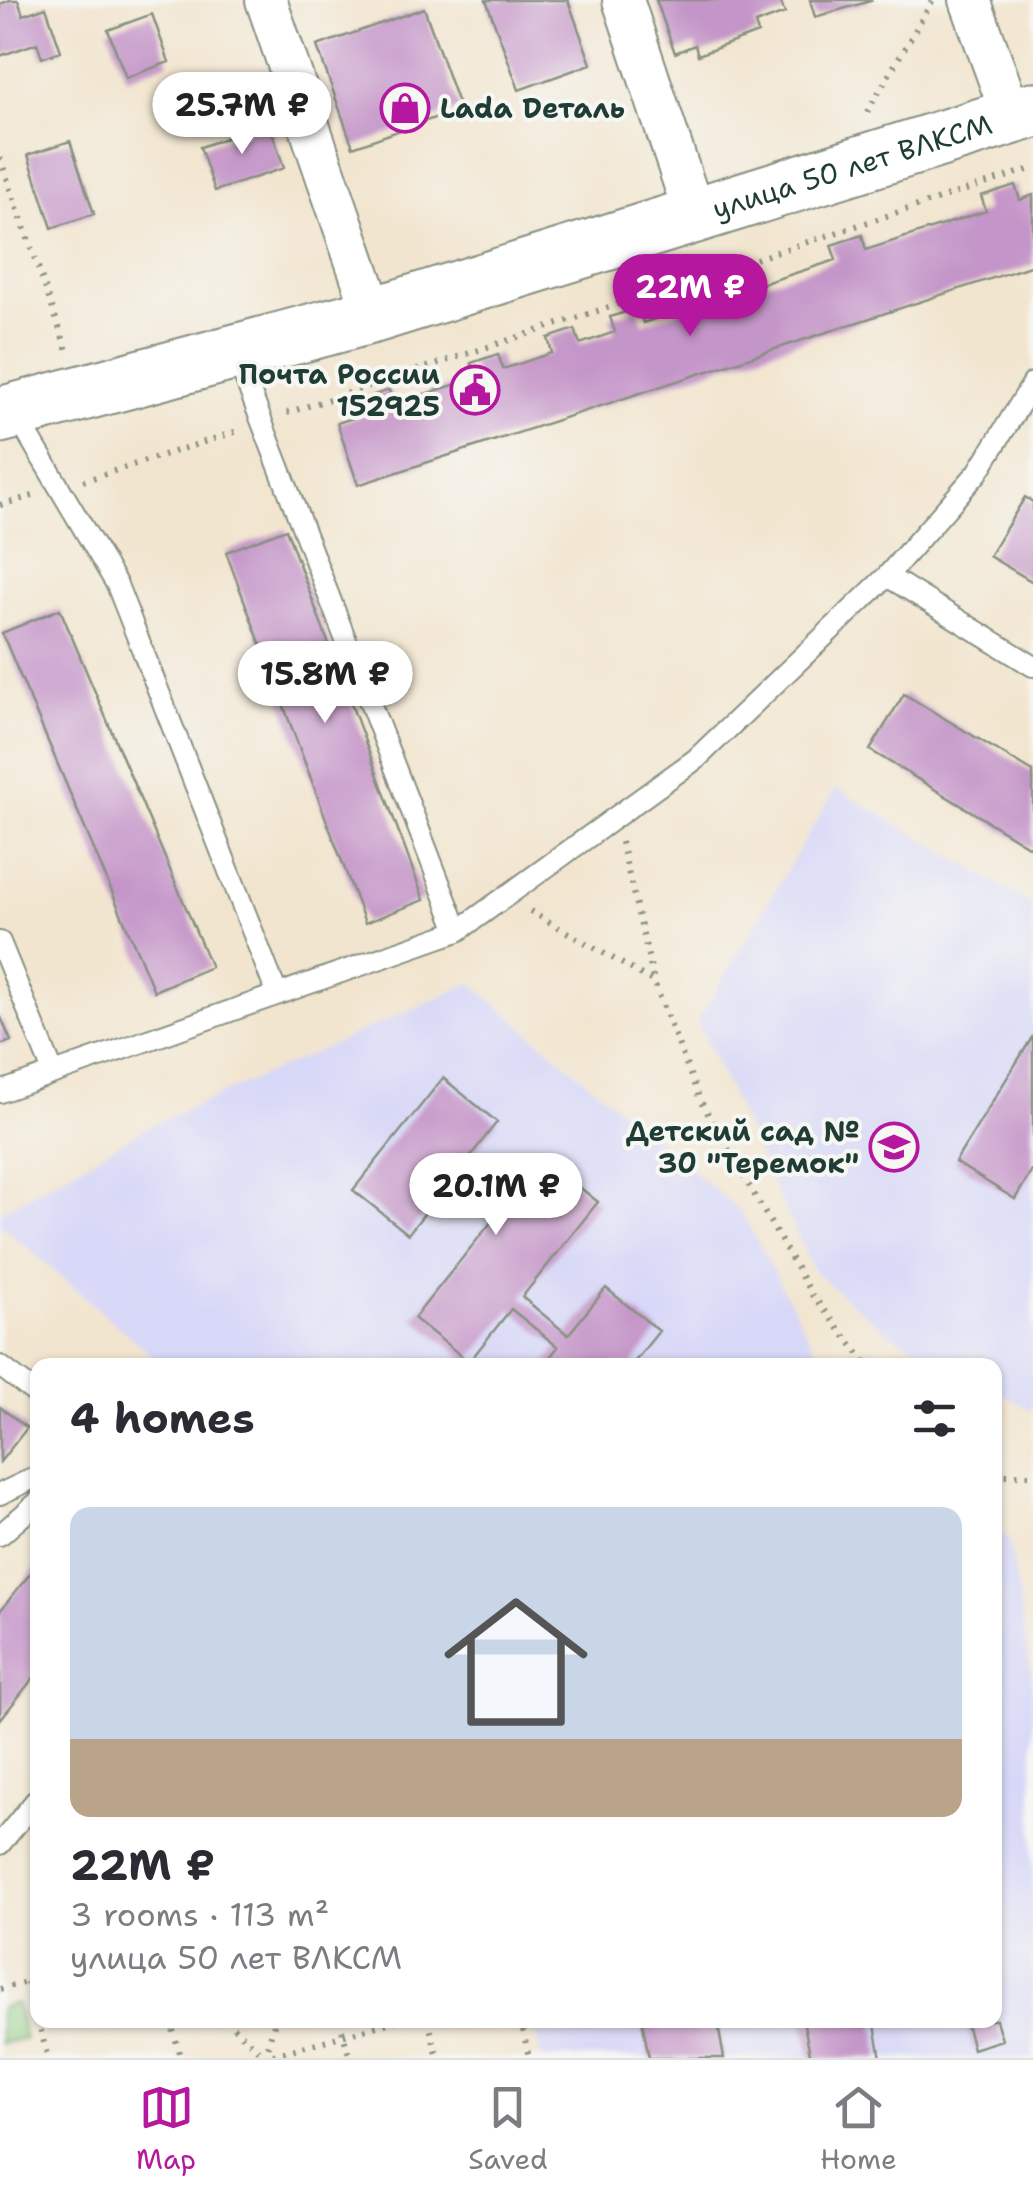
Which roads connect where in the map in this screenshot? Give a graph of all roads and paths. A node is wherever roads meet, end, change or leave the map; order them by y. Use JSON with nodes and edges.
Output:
{"nodes":[{"id":1,"x":266,"y":0,"type":"edge"},
{"id":2,"x":623,"y":0,"type":"edge"},
{"id":3,"x":970,"y":0,"type":"edge"},
{"id":4,"x":1026,"y":108,"type":"edge"},
{"id":5,"x":0,"y":158,"type":"edge"},
{"id":6,"x":1033,"y":168,"type":"edge"},
{"id":7,"x":694,"y":214,"type":"junction"},
{"id":8,"x":374,"y":315,"type":"junction"},
{"id":9,"x":236,"y":354,"type":"junction"},
{"id":10,"x":1033,"y":383,"type":"edge"},
{"id":11,"x":81,"y":392,"type":"junction"},
{"id":12,"x":4,"y":398,"type":"edge"},
{"id":13,"x":264,"y":423,"type":"junction"},
{"id":14,"x":58,"y":489,"type":"junction"},
{"id":15,"x":0,"y":505,"type":"edge"},
{"id":16,"x":887,"y":576,"type":"junction"},
{"id":17,"x":1033,"y":666,"type":"edge"},
{"id":18,"x":616,"y":818,"type":"junction"},
{"id":19,"x":507,"y":898,"type":"junction"},
{"id":20,"x":458,"y":931,"type":"junction"},
{"id":21,"x":0,"y":942,"type":"edge"},
{"id":22,"x":654,"y":982,"type":"junction"},
{"id":23,"x":277,"y":994,"type":"junction"},
{"id":24,"x":53,"y":1072,"type":"junction"},
{"id":25,"x":0,"y":1092,"type":"edge"},
{"id":26,"x":862,"y":1358,"type":"edge"},
{"id":27,"x":0,"y":1366,"type":"edge"},
{"id":28,"x":30,"y":1389,"type":"edge"},
{"id":29,"x":1002,"y":1474,"type":"edge"},
{"id":30,"x":1033,"y":1474,"type":"edge"},
{"id":31,"x":30,"y":1480,"type":"edge"},
{"id":32,"x":0,"y":1494,"type":"edge"},
{"id":33,"x":30,"y":1509,"type":"edge"},
{"id":34,"x":0,"y":1534,"type":"edge"},
{"id":35,"x":30,"y":1808,"type":"edge"},
{"id":36,"x":0,"y":1844,"type":"edge"},
{"id":37,"x":30,"y":1981,"type":"edge"},
{"id":38,"x":27,"y":1982,"type":"junction"},
{"id":39,"x":0,"y":1989,"type":"edge"},
{"id":40,"x":30,"y":1992,"type":"edge"},
{"id":41,"x":40,"y":2028,"type":"edge"},
{"id":42,"x":172,"y":2028,"type":"edge"},
{"id":43,"x":234,"y":2028,"type":"edge"},
{"id":44,"x":274,"y":2028,"type":"edge"},
{"id":45,"x":342,"y":2028,"type":"edge"},
{"id":46,"x":369,"y":2028,"type":"edge"},
{"id":47,"x":430,"y":2028,"type":"edge"},
{"id":48,"x":523,"y":2028,"type":"edge"},
{"id":49,"x":344,"y":2035,"type":"junction"},
{"id":50,"x":48,"y":2058,"type":"edge"},
{"id":51,"x":181,"y":2058,"type":"edge"},
{"id":52,"x":265,"y":2058,"type":"edge"},
{"id":53,"x":350,"y":2058,"type":"edge"},
{"id":54,"x":438,"y":2058,"type":"edge"},
{"id":55,"x":529,"y":2058,"type":"edge"}],
"edges":[{"from":1,"to":8,"type":"street"},
{"from":2,"to":7,"type":"street"},
{"from":3,"to":4,"type":"street"},
{"from":4,"to":7,"type":"main road","name":"улица 50 лет ВЛКСМ"},
{"from":5,"to":11,"type":"path"},
{"from":6,"to":13,"type":"path"},
{"from":7,"to":8,"type":"main road","name":"улица 50 лет ВЛКСМ"},
{"from":8,"to":9,"type":"main road","name":"улица 50 лет ВЛКСМ"},
{"from":9,"to":11,"type":"main road","name":"улица 50 лет ВЛКСМ"},
{"from":9,"to":13,"type":"lane"},
{"from":10,"to":16,"type":"lane"},
{"from":11,"to":12,"type":"main road","name":"улица 50 лет ВЛКСМ"},
{"from":12,"to":14,"type":"lane"},
{"from":13,"to":14,"type":"path"},
{"from":13,"to":20,"type":"lane"},
{"from":14,"to":15,"type":"path"},
{"from":14,"to":23,"type":"lane"},
{"from":16,"to":17,"type":"lane"},
{"from":16,"to":18,"type":"lane"},
{"from":18,"to":19,"type":"lane"},
{"from":18,"to":22,"type":"path"},
{"from":19,"to":20,"type":"lane"},
{"from":19,"to":22,"type":"path"},
{"from":20,"to":23,"type":"lane"},
{"from":21,"to":24,"type":"lane"},
{"from":22,"to":26,"type":"path"},
{"from":23,"to":24,"type":"lane"},
{"from":24,"to":25,"type":"lane"},
{"from":27,"to":28,"type":"lane"},
{"from":29,"to":30,"type":"path"},
{"from":31,"to":32,"type":"lane"},
{"from":33,"to":34,"type":"lane"},
{"from":35,"to":36,"type":"lane"},
{"from":37,"to":38,"type":"path"},
{"from":38,"to":39,"type":"path"},
{"from":38,"to":40,"type":"path"},
{"from":41,"to":50,"type":"path"},
{"from":42,"to":51,"type":"path"},
{"from":43,"to":52,"type":"path"},
{"from":44,"to":52,"type":"path"},
{"from":45,"to":49,"type":"path"},
{"from":46,"to":49,"type":"path"},
{"from":47,"to":54,"type":"path"},
{"from":48,"to":55,"type":"path"},
{"from":49,"to":52,"type":"path"},
{"from":49,"to":53,"type":"path"}]}
